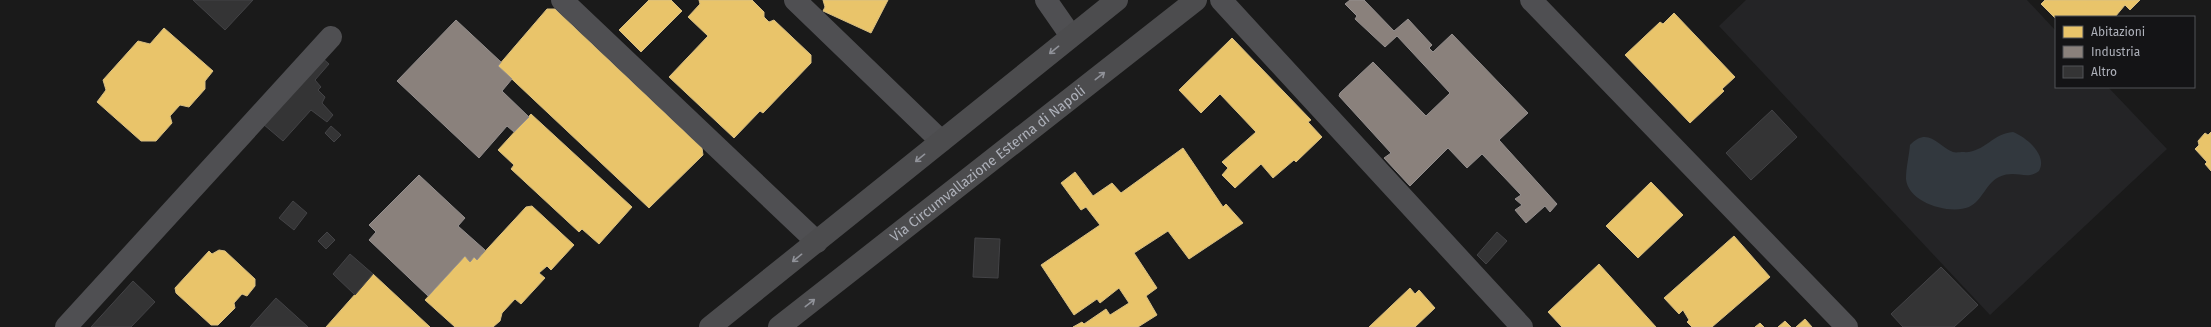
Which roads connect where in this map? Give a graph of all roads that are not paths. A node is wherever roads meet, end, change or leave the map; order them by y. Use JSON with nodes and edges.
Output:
{"nodes":[{"id":1,"x":562,"y":0,"type":"edge"},
{"id":2,"x":795,"y":0,"type":"edge"},
{"id":3,"x":1046,"y":0,"type":"edge"},
{"id":4,"x":1118,"y":0,"type":"edge"},
{"id":5,"x":1196,"y":0,"type":"edge"},
{"id":6,"x":1221,"y":0,"type":"edge"},
{"id":7,"x":1531,"y":0,"type":"edge"},
{"id":8,"x":1071,"y":36,"type":"junction"},
{"id":9,"x":331,"y":37,"type":"dead end"},
{"id":10,"x":941,"y":141,"type":"junction"},
{"id":11,"x":816,"y":242,"type":"junction"},
{"id":12,"x":66,"y":327,"type":"edge"},
{"id":13,"x":710,"y":327,"type":"edge"},
{"id":14,"x":780,"y":327,"type":"edge"},
{"id":15,"x":1522,"y":327,"type":"edge"},
{"id":16,"x":1847,"y":327,"type":"edge"}],
"edges":[{"from":1,"to":11,"type":"street"},
{"from":2,"to":10,"type":"street"},
{"from":3,"to":8,"type":"street"},
{"from":4,"to":8,"type":"main road"},
{"from":14,"to":5,"type":"main road","name":"Via Circumvallazione Esterna di Napoli","one_way":true},
{"from":6,"to":15,"type":"street"},
{"from":7,"to":16,"type":"street"},
{"from":8,"to":10,"type":"main road","one_way":true},
{"from":9,"to":12,"type":"street"},
{"from":10,"to":11,"type":"main road","one_way":true},
{"from":11,"to":13,"type":"main road","one_way":true}]}
